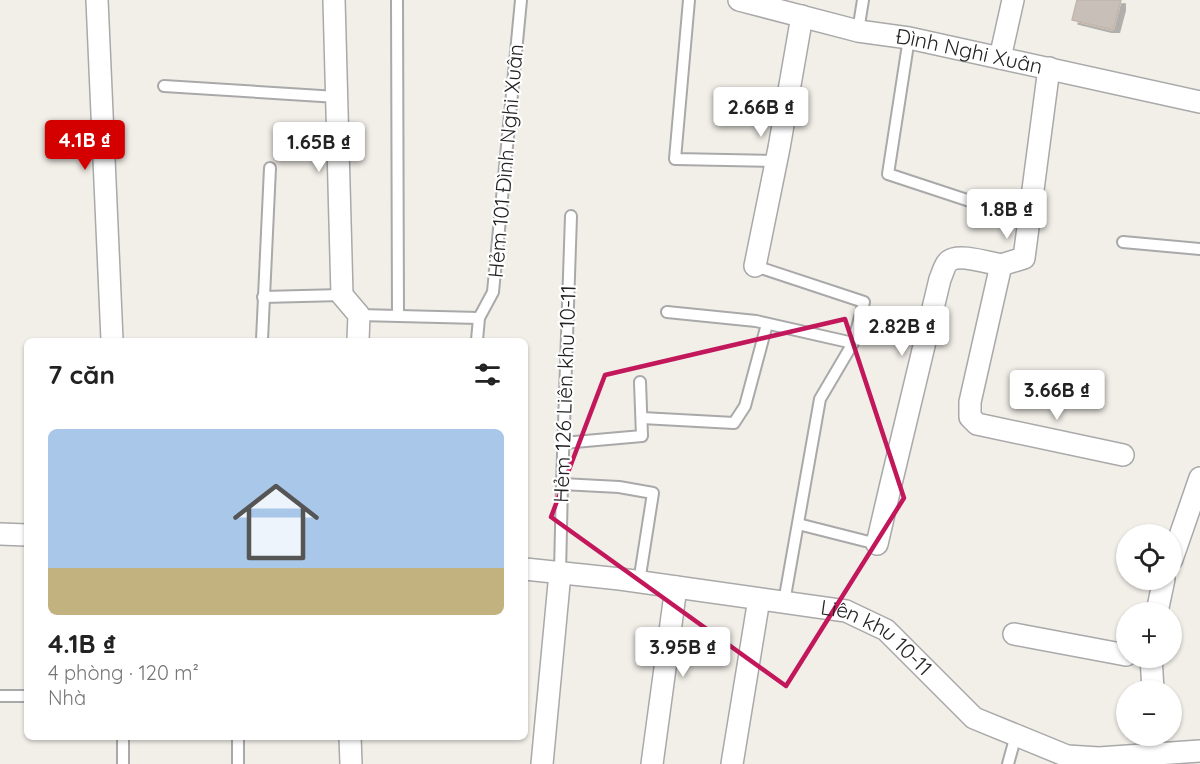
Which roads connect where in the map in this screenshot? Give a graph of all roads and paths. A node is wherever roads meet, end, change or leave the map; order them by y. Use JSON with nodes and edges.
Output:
{"nodes":[{"id":1,"x":97,"y":0,"type":"edge"},
{"id":2,"x":334,"y":0,"type":"edge"},
{"id":3,"x":398,"y":0,"type":"edge"},
{"id":4,"x":521,"y":0,"type":"edge"},
{"id":5,"x":689,"y":0,"type":"edge"},
{"id":6,"x":864,"y":0,"type":"edge"},
{"id":7,"x":1013,"y":0,"type":"edge"},
{"id":8,"x":750,"y":1,"type":"edge"},
{"id":9,"x":802,"y":16,"type":"junction"},
{"id":10,"x":858,"y":31,"type":"junction"},
{"id":11,"x":909,"y":38,"type":"junction"},
{"id":12,"x":1000,"y":58,"type":"junction"},
{"id":13,"x":1049,"y":68,"type":"junction"},
{"id":14,"x":164,"y":86,"type":"dead end"},
{"id":15,"x":337,"y":97,"type":"junction"},
{"id":16,"x":1200,"y":102,"type":"edge"},
{"id":17,"x":776,"y":161,"type":"junction"},
{"id":18,"x":270,"y":168,"type":"dead end"},
{"id":19,"x":979,"y":204,"type":"dead end"},
{"id":20,"x":571,"y":216,"type":"dead end"},
{"id":21,"x":1123,"y":242,"type":"dead end"},
{"id":22,"x":1200,"y":249,"type":"edge"},
{"id":23,"x":1001,"y":265,"type":"junction"},
{"id":24,"x":755,"y":266,"type":"joint"},
{"id":25,"x":342,"y":295,"type":"junction"},
{"id":26,"x":263,"y":297,"type":"junction"},
{"id":27,"x":667,"y":312,"type":"dead end"},
{"id":28,"x":360,"y":315,"type":"junction"},
{"id":29,"x":398,"y":316,"type":"junction"},
{"id":30,"x":479,"y":318,"type":"junction"},
{"id":31,"x":767,"y":324,"type":"junction"},
{"id":32,"x":112,"y":338,"type":"edge"},
{"id":33,"x":262,"y":338,"type":"edge"},
{"id":34,"x":358,"y":338,"type":"edge"},
{"id":35,"x":477,"y":338,"type":"edge"},
{"id":36,"x":853,"y":343,"type":"junction"},
{"id":37,"x":640,"y":382,"type":"dead end"},
{"id":38,"x":642,"y":418,"type":"junction"},
{"id":39,"x":563,"y":443,"type":"junction"},
{"id":40,"x":1123,"y":455,"type":"dead end"},
{"id":41,"x":1200,"y":478,"type":"edge"},
{"id":42,"x":562,"y":484,"type":"junction"},
{"id":43,"x":798,"y":524,"type":"junction"},
{"id":44,"x":1182,"y":530,"type":"edge"},
{"id":45,"x":0,"y":534,"type":"edge"},
{"id":46,"x":24,"y":535,"type":"edge"},
{"id":47,"x":877,"y":544,"type":"joint"},
{"id":48,"x":528,"y":569,"type":"edge"},
{"id":49,"x":560,"y":573,"type":"junction"},
{"id":50,"x":639,"y":582,"type":"junction"},
{"id":51,"x":676,"y":587,"type":"junction"},
{"id":52,"x":759,"y":599,"type":"junction"},
{"id":53,"x":784,"y":602,"type":"junction"},
{"id":54,"x":1014,"y":634,"type":"dead end"},
{"id":55,"x":1116,"y":653,"type":"edge"},
{"id":56,"x":0,"y":696,"type":"edge"},
{"id":57,"x":24,"y":696,"type":"edge"},
{"id":58,"x":1016,"y":735,"type":"junction"},
{"id":59,"x":123,"y":740,"type":"edge"},
{"id":60,"x":238,"y":740,"type":"edge"},
{"id":61,"x":350,"y":740,"type":"edge"},
{"id":62,"x":1151,"y":746,"type":"edge"},
{"id":63,"x":1162,"y":746,"type":"edge"},
{"id":64,"x":1200,"y":751,"type":"edge"},
{"id":65,"x":1098,"y":761,"type":"edge"},
{"id":66,"x":123,"y":764,"type":"edge"},
{"id":67,"x":238,"y":764,"type":"edge"},
{"id":68,"x":351,"y":764,"type":"edge"},
{"id":69,"x":542,"y":764,"type":"edge"},
{"id":70,"x":652,"y":764,"type":"edge"},
{"id":71,"x":732,"y":764,"type":"edge"},
{"id":72,"x":1008,"y":764,"type":"edge"}],
"edges":[{"from":1,"to":32,"type":"street"},
{"from":2,"to":15,"type":"street"},
{"from":3,"to":29,"type":"lane"},
{"from":4,"to":30,"type":"lane","name":"Hẻm 101 Đình Nghi Xuân"},
{"from":5,"to":17,"type":"lane"},
{"from":6,"to":10,"type":"lane"},
{"from":7,"to":12,"type":"street"},
{"from":8,"to":9,"type":"street","name":"Đình Nghi Xuân"},
{"from":9,"to":10,"type":"street","name":"Đình Nghi Xuân"},
{"from":9,"to":17,"type":"street"},
{"from":10,"to":11,"type":"street","name":"Đình Nghi Xuân"},
{"from":11,"to":12,"type":"street","name":"Đình Nghi Xuân"},
{"from":11,"to":19,"type":"lane"},
{"from":12,"to":13,"type":"street","name":"Đình Nghi Xuân"},
{"from":13,"to":16,"type":"street","name":"Đình Nghi Xuân"},
{"from":13,"to":23,"type":"street"},
{"from":14,"to":15,"type":"lane"},
{"from":15,"to":25,"type":"street"},
{"from":17,"to":24,"type":"street"},
{"from":18,"to":26,"type":"lane"},
{"from":20,"to":39,"type":"lane","name":"Hẻm 126 Liên khu 10-11"},
{"from":21,"to":22,"type":"lane"},
{"from":23,"to":40,"type":"street"},
{"from":23,"to":47,"type":"street"},
{"from":24,"to":36,"type":"lane"},
{"from":25,"to":26,"type":"lane"},
{"from":25,"to":28,"type":"street"},
{"from":26,"to":33,"type":"lane"},
{"from":27,"to":31,"type":"lane"},
{"from":28,"to":29,"type":"lane"},
{"from":28,"to":34,"type":"street"},
{"from":29,"to":30,"type":"lane"},
{"from":30,"to":35,"type":"lane"},
{"from":31,"to":36,"type":"lane"},
{"from":31,"to":38,"type":"lane"},
{"from":36,"to":43,"type":"lane"},
{"from":37,"to":38,"type":"lane"},
{"from":38,"to":39,"type":"lane"},
{"from":39,"to":42,"type":"lane","name":"Hẻm 126 Liên khu 10-11"},
{"from":41,"to":44,"type":"street"},
{"from":42,"to":49,"type":"lane","name":"Hẻm 126 Liên khu 10-11"},
{"from":42,"to":50,"type":"lane"},
{"from":43,"to":47,"type":"lane"},
{"from":43,"to":53,"type":"lane"},
{"from":45,"to":46,"type":"street"},
{"from":48,"to":49,"type":"street","name":"Liên khu 10-11"},
{"from":49,"to":50,"type":"street","name":"Liên khu 10-11"},
{"from":49,"to":69,"type":"street"},
{"from":50,"to":51,"type":"street","name":"Liên khu 10-11"},
{"from":51,"to":52,"type":"street","name":"Liên khu 10-11"},
{"from":51,"to":70,"type":"street"},
{"from":52,"to":53,"type":"street","name":"Liên khu 10-11"},
{"from":52,"to":71,"type":"street"},
{"from":53,"to":58,"type":"street","name":"Liên khu 10-11"},
{"from":54,"to":55,"type":"street"},
{"from":56,"to":57,"type":"lane"},
{"from":58,"to":65,"type":"street","name":"Liên khu 10-11"},
{"from":58,"to":72,"type":"lane"},
{"from":59,"to":66,"type":"lane"},
{"from":60,"to":67,"type":"lane"},
{"from":61,"to":68,"type":"street"},
{"from":62,"to":65,"type":"street","name":"Liên khu 10-11"},
{"from":63,"to":64,"type":"street","name":"Liên khu 10-11"}]}
